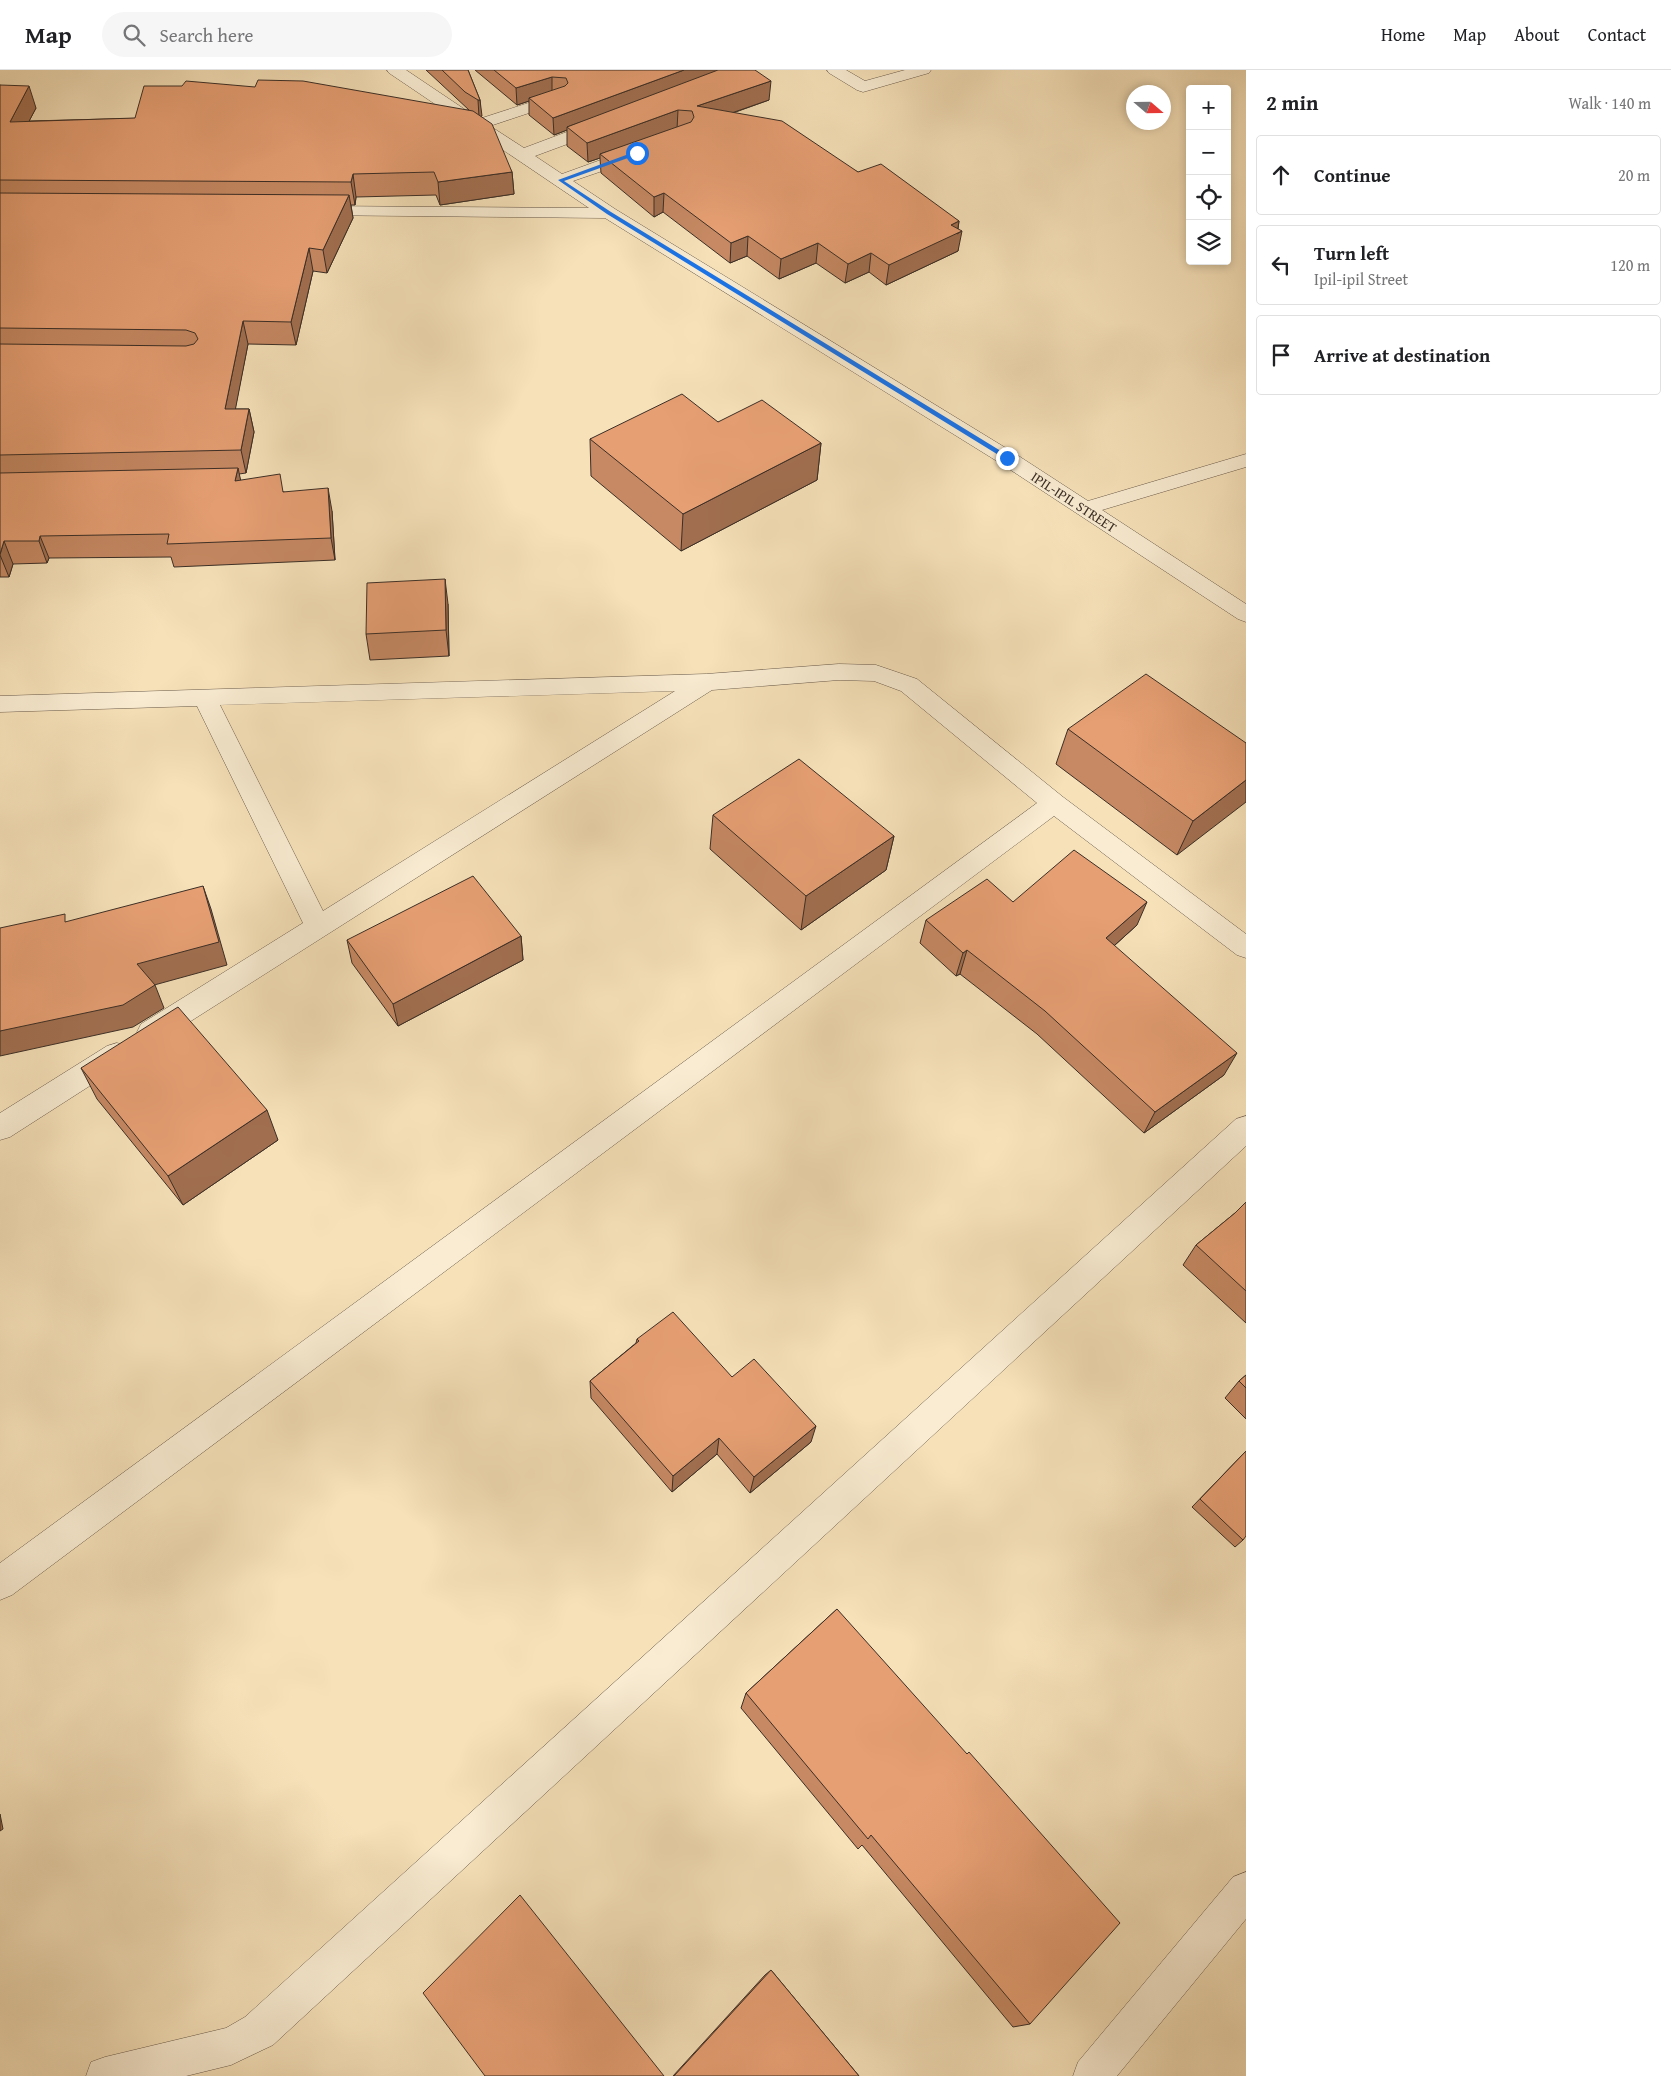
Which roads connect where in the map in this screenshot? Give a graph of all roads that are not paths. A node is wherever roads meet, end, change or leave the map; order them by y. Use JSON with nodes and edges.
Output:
{"nodes":[{"id":1,"x":395,"y":70,"type":"edge"},
{"id":2,"x":835,"y":70,"type":"edge"},
{"id":3,"x":923,"y":70,"type":"edge"},
{"id":4,"x":559,"y":98,"type":"edge"},
{"id":5,"x":621,"y":117,"type":"edge"},
{"id":6,"x":477,"y":125,"type":"junction"},
{"id":7,"x":656,"y":146,"type":"edge"},
{"id":8,"x":522,"y":155,"type":"junction"},
{"id":9,"x":560,"y":180,"type":"junction"},
{"id":10,"x":299,"y":211,"type":"edge"},
{"id":11,"x":609,"y":213,"type":"junction"},
{"id":12,"x":1246,"y":460,"type":"edge"},
{"id":13,"x":1084,"y":509,"type":"junction"},
{"id":14,"x":1246,"y":614,"type":"edge"},
{"id":15,"x":706,"y":682,"type":"junction"},
{"id":16,"x":205,"y":698,"type":"junction"},
{"id":17,"x":0,"y":704,"type":"edge"},
{"id":18,"x":1054,"y":803,"type":"junction"},
{"id":19,"x":318,"y":927,"type":"junction"},
{"id":20,"x":1246,"y":948,"type":"edge"},
{"id":21,"x":0,"y":1128,"type":"edge"},
{"id":22,"x":1246,"y":1128,"type":"edge"},
{"id":23,"x":0,"y":1582,"type":"edge"},
{"id":24,"x":1246,"y":1890,"type":"edge"},
{"id":25,"x":105,"y":2076,"type":"edge"},
{"id":26,"x":1092,"y":2076,"type":"edge"}],
"edges":[{"from":1,"to":6,"type":"street","name":"IPIL-IPIL STREET"},
{"from":2,"to":3,"type":"street"},
{"from":4,"to":6,"type":"street"},
{"from":5,"to":8,"type":"street"},
{"from":6,"to":8,"type":"street","name":"IPIL-IPIL STREET"},
{"from":7,"to":9,"type":"street"},
{"from":8,"to":9,"type":"street","name":"IPIL-IPIL STREET"},
{"from":9,"to":11,"type":"street","name":"IPIL-IPIL STREET"},
{"from":10,"to":11,"type":"street"},
{"from":11,"to":13,"type":"street","name":"IPIL-IPIL STREET"},
{"from":12,"to":13,"type":"street"},
{"from":13,"to":14,"type":"street","name":"IPIL-IPIL STREET"},
{"from":15,"to":16,"type":"street"},
{"from":15,"to":18,"type":"street"},
{"from":15,"to":19,"type":"street"},
{"from":16,"to":17,"type":"street"},
{"from":16,"to":19,"type":"street"},
{"from":18,"to":20,"type":"street"},
{"from":18,"to":23,"type":"street"},
{"from":19,"to":21,"type":"street"},
{"from":22,"to":25,"type":"street"},
{"from":24,"to":26,"type":"street"}]}
